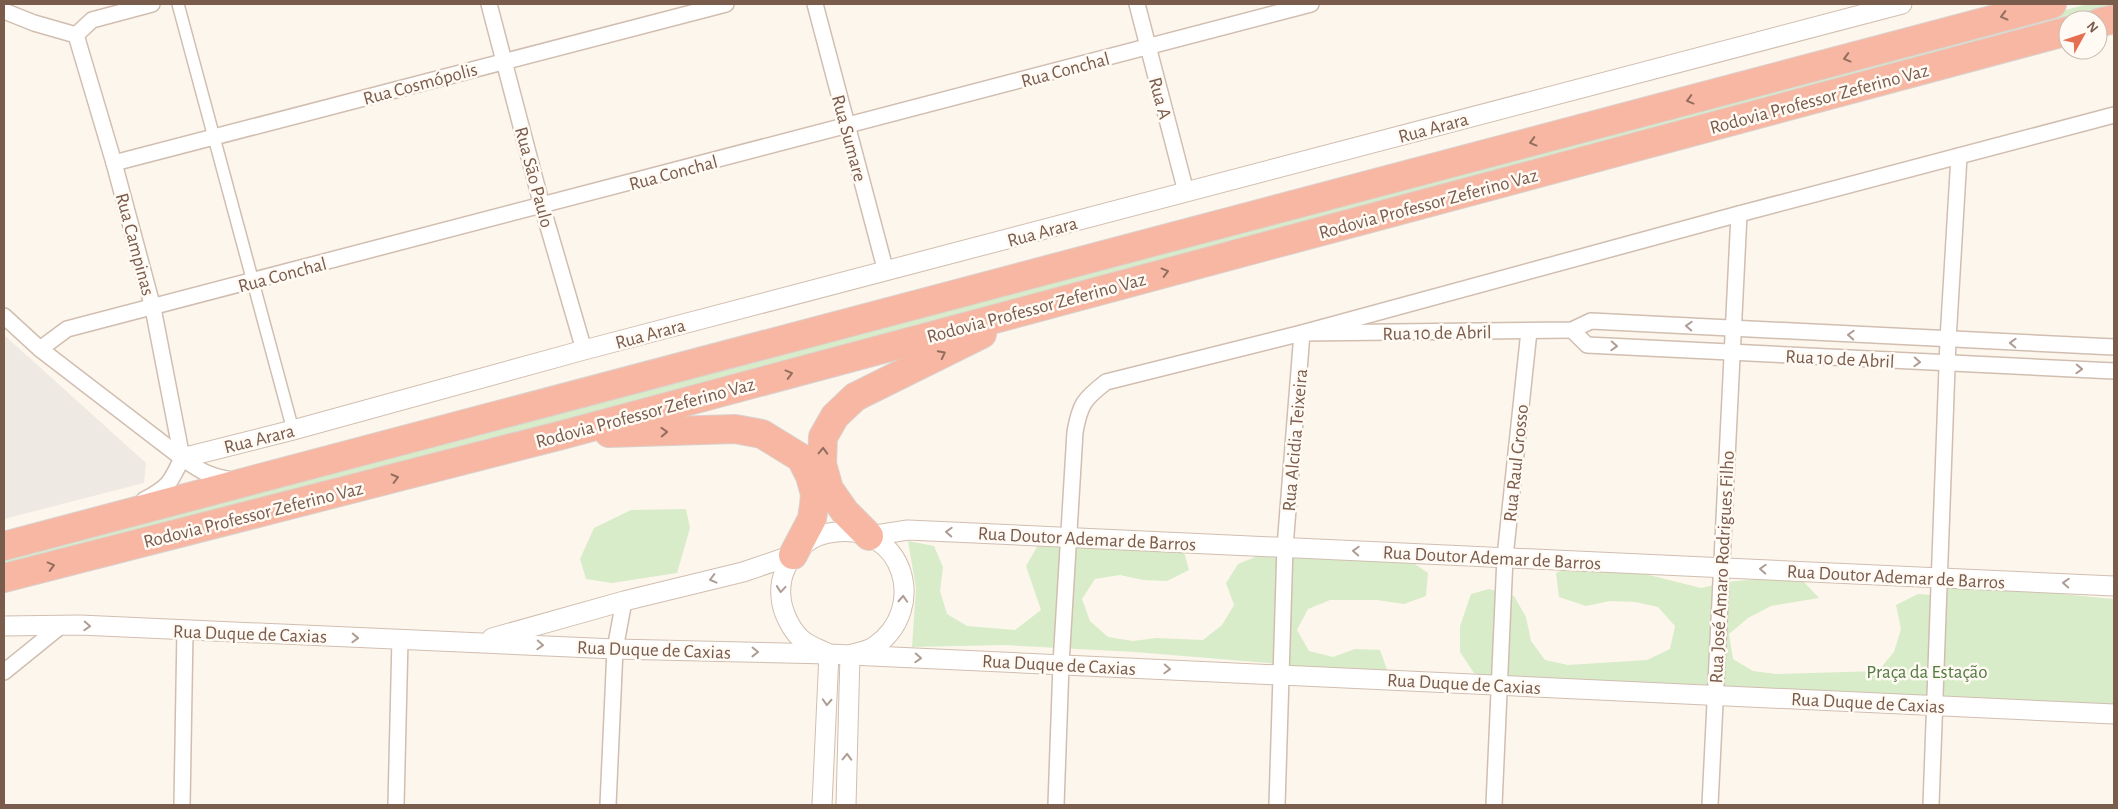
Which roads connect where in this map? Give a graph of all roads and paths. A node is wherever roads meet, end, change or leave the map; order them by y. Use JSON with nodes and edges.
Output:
{"nodes":[{"id":1,"x":152,"y":4,"type":"edge"},
{"id":2,"x":178,"y":4,"type":"edge"},
{"id":3,"x":489,"y":4,"type":"edge"},
{"id":4,"x":726,"y":4,"type":"edge"},
{"id":5,"x":815,"y":4,"type":"edge"},
{"id":6,"x":1137,"y":4,"type":"edge"},
{"id":7,"x":1312,"y":4,"type":"edge"},
{"id":8,"x":1902,"y":4,"type":"edge"},
{"id":9,"x":2052,"y":4,"type":"edge"},
{"id":10,"x":4,"y":11,"type":"edge"},
{"id":11,"x":76,"y":34,"type":"junction"},
{"id":12,"x":2058,"y":34,"type":"edge"},
{"id":13,"x":1148,"y":47,"type":"junction"},
{"id":14,"x":504,"y":62,"type":"junction"},
{"id":15,"x":2114,"y":115,"type":"edge"},
{"id":16,"x":2092,"y":122,"type":"junction"},
{"id":17,"x":847,"y":126,"type":"junction"},
{"id":18,"x":2114,"y":126,"type":"edge"},
{"id":19,"x":214,"y":137,"type":"junction"},
{"id":20,"x":1959,"y":156,"type":"junction"},
{"id":21,"x":114,"y":163,"type":"junction"},
{"id":22,"x":1186,"y":192,"type":"junction"},
{"id":23,"x":542,"y":206,"type":"junction"},
{"id":24,"x":1739,"y":214,"type":"junction"},
{"id":25,"x":886,"y":272,"type":"junction"},
{"id":26,"x":253,"y":282,"type":"junction"},
{"id":27,"x":1044,"y":304,"type":"junction"},
{"id":28,"x":153,"y":308,"type":"junction"},
{"id":29,"x":4,"y":316,"type":"edge"},
{"id":30,"x":1734,"y":328,"type":"junction"},
{"id":31,"x":1572,"y":330,"type":"junction"},
{"id":32,"x":1529,"y":331,"type":"junction"},
{"id":33,"x":1302,"y":333,"type":"junction"},
{"id":34,"x":1948,"y":340,"type":"junction"},
{"id":35,"x":2114,"y":347,"type":"edge"},
{"id":36,"x":40,"y":349,"type":"junction"},
{"id":37,"x":584,"y":350,"type":"junction"},
{"id":38,"x":1733,"y":353,"type":"junction"},
{"id":39,"x":1947,"y":364,"type":"junction"},
{"id":40,"x":2114,"y":371,"type":"edge"},
{"id":41,"x":293,"y":430,"type":"junction"},
{"id":42,"x":562,"y":435,"type":"junction"},
{"id":43,"x":182,"y":458,"type":"junction"},
{"id":44,"x":247,"y":482,"type":"junction"},
{"id":45,"x":109,"y":518,"type":"junction"},
{"id":46,"x":869,"y":536,"type":"junction"},
{"id":47,"x":1068,"y":537,"type":"junction"},
{"id":48,"x":4,"y":546,"type":"edge"},
{"id":49,"x":1285,"y":548,"type":"junction"},
{"id":50,"x":793,"y":555,"type":"junction"},
{"id":51,"x":1505,"y":558,"type":"junction"},
{"id":52,"x":1721,"y":568,"type":"junction"},
{"id":53,"x":4,"y":578,"type":"edge"},
{"id":54,"x":1940,"y":578,"type":"junction"},
{"id":55,"x":2114,"y":586,"type":"edge"},
{"id":56,"x":624,"y":601,"type":"junction"},
{"id":57,"x":62,"y":625,"type":"junction"},
{"id":58,"x":4,"y":626,"type":"edge"},
{"id":59,"x":185,"y":630,"type":"junction"},
{"id":60,"x":400,"y":640,"type":"junction"},
{"id":61,"x":474,"y":642,"type":"junction"},
{"id":62,"x":615,"y":649,"type":"junction"},
{"id":63,"x":829,"y":654,"type":"junction"},
{"id":64,"x":850,"y":655,"type":"junction"},
{"id":65,"x":1061,"y":664,"type":"junction"},
{"id":66,"x":4,"y":672,"type":"edge"},
{"id":67,"x":1283,"y":674,"type":"junction"},
{"id":68,"x":1499,"y":685,"type":"junction"},
{"id":69,"x":1714,"y":695,"type":"junction"},
{"id":70,"x":1936,"y":705,"type":"junction"},
{"id":71,"x":2114,"y":714,"type":"edge"},
{"id":72,"x":182,"y":805,"type":"edge"},
{"id":73,"x":396,"y":805,"type":"edge"},
{"id":74,"x":608,"y":805,"type":"edge"},
{"id":75,"x":822,"y":805,"type":"edge"},
{"id":76,"x":846,"y":805,"type":"edge"},
{"id":77,"x":1056,"y":805,"type":"edge"},
{"id":78,"x":1277,"y":805,"type":"edge"},
{"id":79,"x":1494,"y":805,"type":"edge"},
{"id":80,"x":1710,"y":805,"type":"edge"},
{"id":81,"x":1931,"y":805,"type":"edge"}],
"edges":[{"from":1,"to":11,"type":"street"},
{"from":2,"to":19,"type":"street"},
{"from":3,"to":14,"type":"street","name":"Rua São Paulo"},
{"from":4,"to":14,"type":"street","name":"Rua Cosmópolis"},
{"from":5,"to":17,"type":"street","name":"Rua Sumare"},
{"from":6,"to":13,"type":"street","name":"Rua A"},
{"from":7,"to":13,"type":"street","name":"Rua Conchal"},
{"from":8,"to":22,"type":"street","name":"Rua Arara"},
{"from":9,"to":44,"type":"highway","name":"Rodovia Professor Zeferino Vaz","one_way":true},
{"from":10,"to":11,"type":"street"},
{"from":11,"to":21,"type":"street","name":"Rua Campinas"},
{"from":27,"to":12,"type":"highway","name":"Rodovia Professor Zeferino Vaz","one_way":true},
{"from":13,"to":17,"type":"street","name":"Rua Conchal"},
{"from":13,"to":22,"type":"street","name":"Rua A"},
{"from":14,"to":19,"type":"street","name":"Rua Cosmópolis"},
{"from":14,"to":23,"type":"street","name":"Rua São Paulo"},
{"from":15,"to":16,"type":"street"},
{"from":16,"to":18,"type":"street"},
{"from":16,"to":20,"type":"street"},
{"from":17,"to":23,"type":"street","name":"Rua Conchal"},
{"from":17,"to":25,"type":"street","name":"Rua Sumare"},
{"from":19,"to":21,"type":"street","name":"Rua Cosmópolis"},
{"from":19,"to":26,"type":"street"},
{"from":20,"to":24,"type":"street"},
{"from":20,"to":34,"type":"street"},
{"from":21,"to":28,"type":"street","name":"Rua Campinas"},
{"from":22,"to":25,"type":"street","name":"Rua Arara"},
{"from":23,"to":26,"type":"street","name":"Rua Conchal"},
{"from":23,"to":37,"type":"street","name":"Rua São Paulo"},
{"from":24,"to":30,"type":"street","name":"Rua José Amaro Rodrigues Filho"},
{"from":24,"to":33,"type":"street"},
{"from":25,"to":37,"type":"street","name":"Rua Arara"},
{"from":26,"to":28,"type":"street","name":"Rua Conchal"},
{"from":26,"to":41,"type":"street"},
{"from":42,"to":27,"type":"highway","name":"Rodovia Professor Zeferino Vaz","one_way":true},
{"from":46,"to":27,"type":"highway","one_way":true},
{"from":28,"to":36,"type":"street","name":"Rua Conchal"},
{"from":28,"to":43,"type":"street","name":"Rua Campinas"},
{"from":29,"to":36,"type":"street"},
{"from":30,"to":31,"type":"street","name":"Rua 10 de Abril","one_way":true},
{"from":34,"to":30,"type":"street","name":"Rua 10 de Abril","one_way":true},
{"from":30,"to":38,"type":"street","name":"Rua José Amaro Rodrigues Filho"},
{"from":31,"to":32,"type":"street","name":"Rua 10 de Abril"},
{"from":31,"to":38,"type":"street","name":"Rua 10 de Abril","one_way":true},
{"from":32,"to":33,"type":"street","name":"Rua 10 de Abril"},
{"from":32,"to":51,"type":"street","name":"Rua Raul Grosso"},
{"from":33,"to":47,"type":"street"},
{"from":33,"to":49,"type":"street","name":"Rua Alcidia Teixeira"},
{"from":35,"to":34,"type":"street","name":"Rua 10 de Abril","one_way":true},
{"from":34,"to":39,"type":"street"},
{"from":36,"to":43,"type":"street"},
{"from":37,"to":41,"type":"street","name":"Rua Arara"},
{"from":38,"to":39,"type":"street","name":"Rua 10 de Abril","one_way":true},
{"from":38,"to":52,"type":"street","name":"Rua José Amaro Rodrigues Filho"},
{"from":39,"to":40,"type":"street","name":"Rua 10 de Abril","one_way":true},
{"from":39,"to":54,"type":"street"},
{"from":41,"to":43,"type":"street","name":"Rua Arara"},
{"from":42,"to":50,"type":"highway","one_way":true},
{"from":53,"to":42,"type":"highway","name":"Rodovia Professor Zeferino Vaz","one_way":true},
{"from":43,"to":44,"type":"street"},
{"from":43,"to":45,"type":"street"},
{"from":44,"to":45,"type":"highway","name":"Rodovia Professor Zeferino Vaz"},
{"from":45,"to":48,"type":"highway","name":"Rodovia Professor Zeferino Vaz"},
{"from":47,"to":46,"type":"street","name":"Rua Doutor Ademar de Barros","one_way":true},
{"from":46,"to":50,"type":"street"},
{"from":64,"to":46,"type":"street","one_way":true},
{"from":47,"to":49,"type":"street","name":"Rua Doutor Ademar de Barros"},
{"from":47,"to":65,"type":"street"},
{"from":51,"to":49,"type":"street","name":"Rua Doutor Ademar de Barros","one_way":true},
{"from":49,"to":67,"type":"street","name":"Rua Alcidia Teixeira"},
{"from":50,"to":56,"type":"street","one_way":true},
{"from":50,"to":63,"type":"street","one_way":true},
{"from":51,"to":52,"type":"street","name":"Rua Doutor Ademar de Barros"},
{"from":51,"to":68,"type":"street","name":"Rua Raul Grosso"},
{"from":54,"to":52,"type":"street","name":"Rua Doutor Ademar de Barros","one_way":true},
{"from":52,"to":69,"type":"street","name":"Rua José Amaro Rodrigues Filho"},
{"from":55,"to":54,"type":"street","name":"Rua Doutor Ademar de Barros","one_way":true},
{"from":54,"to":70,"type":"street"},
{"from":56,"to":61,"type":"street"},
{"from":56,"to":62,"type":"street"},
{"from":57,"to":58,"type":"street","name":"Rua Duque de Caxias"},
{"from":57,"to":59,"type":"street","name":"Rua Duque de Caxias","one_way":true},
{"from":57,"to":66,"type":"street"},
{"from":59,"to":60,"type":"street","name":"Rua Duque de Caxias","one_way":true},
{"from":59,"to":72,"type":"street"},
{"from":60,"to":61,"type":"street","name":"Rua Duque de Caxias"},
{"from":60,"to":73,"type":"street"},
{"from":61,"to":62,"type":"street","name":"Rua Duque de Caxias","one_way":true},
{"from":62,"to":63,"type":"street","name":"Rua Duque de Caxias","one_way":true},
{"from":62,"to":74,"type":"street"},
{"from":63,"to":64,"type":"street","name":"Rua Duque de Caxias"},
{"from":63,"to":75,"type":"street","one_way":true},
{"from":64,"to":65,"type":"street","name":"Rua Duque de Caxias","one_way":true},
{"from":76,"to":64,"type":"street","one_way":true},
{"from":65,"to":67,"type":"street","name":"Rua Duque de Caxias","one_way":true},
{"from":65,"to":77,"type":"street"},
{"from":67,"to":68,"type":"street","name":"Rua Duque de Caxias"},
{"from":67,"to":78,"type":"street","name":"Rua Alcidia Teixeira"},
{"from":68,"to":69,"type":"street","name":"Rua Duque de Caxias"},
{"from":68,"to":79,"type":"street","name":"Rua Raul Grosso"},
{"from":69,"to":70,"type":"street","name":"Rua Duque de Caxias"},
{"from":69,"to":80,"type":"street","name":"Rua José Amaro Rodrigues Filho"},
{"from":70,"to":71,"type":"street","name":"Rua Duque de Caxias"},
{"from":70,"to":81,"type":"street"}]}
